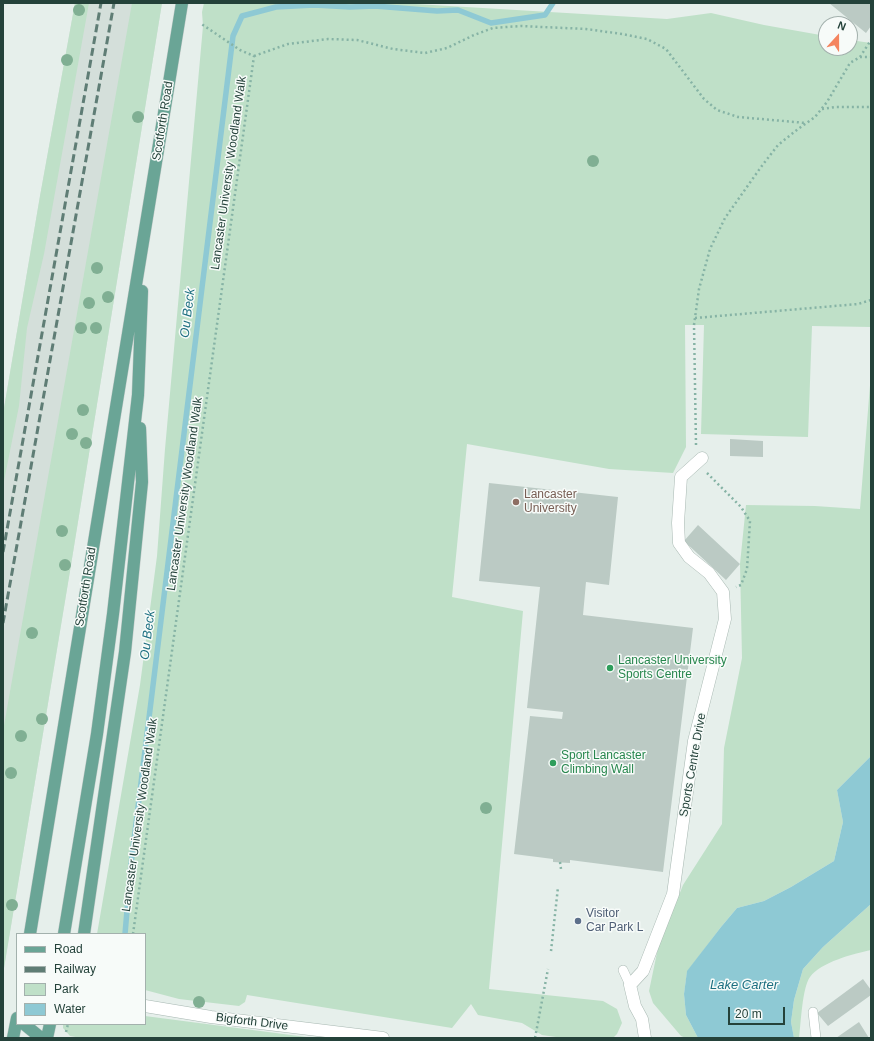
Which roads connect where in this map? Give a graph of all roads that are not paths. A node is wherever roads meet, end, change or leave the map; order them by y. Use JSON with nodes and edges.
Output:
{"nodes":[{"id":1,"x":182,"y":3,"type":"edge"},
{"id":2,"x":144,"y":240,"type":"junction"},
{"id":3,"x":138,"y":395,"type":"junction"},
{"id":4,"x":699,"y":461,"type":"road end"},
{"id":5,"x":30,"y":933,"type":"edge"},
{"id":6,"x":64,"y":933,"type":"edge"},
{"id":7,"x":84,"y":933,"type":"edge"},
{"id":8,"x":622,"y":970,"type":"dead end"},
{"id":9,"x":630,"y":985,"type":"junction"},
{"id":10,"x":146,"y":1006,"type":"edge"},
{"id":11,"x":813,"y":1012,"type":"dead end"},
{"id":12,"x":16,"y":1023,"type":"edge"},
{"id":13,"x":25,"y":1025,"type":"edge"},
{"id":14,"x":50,"y":1025,"type":"edge"},
{"id":15,"x":13,"y":1038,"type":"edge"},
{"id":16,"x":41,"y":1038,"type":"edge"},
{"id":17,"x":48,"y":1038,"type":"edge"},
{"id":18,"x":383,"y":1038,"type":"edge"},
{"id":19,"x":645,"y":1038,"type":"edge"},
{"id":20,"x":816,"y":1038,"type":"edge"}],
"edges":[{"from":1,"to":2,"type":"main road","name":"Scotforth Road"},
{"from":2,"to":3,"type":"main road","name":"Scotforth Road"},
{"from":2,"to":5,"type":"main road","name":"Scotforth Road"},
{"from":3,"to":6,"type":"main road","name":"Scotforth Road"},
{"from":3,"to":7,"type":"main road"},
{"from":4,"to":9,"type":"street","name":"Sports Centre Drive"},
{"from":8,"to":9,"type":"lane"},
{"from":9,"to":19,"type":"street"},
{"from":10,"to":18,"type":"street","name":"Bigforth Drive"},
{"from":11,"to":20,"type":"lane"},
{"from":12,"to":15,"type":"main road"},
{"from":13,"to":16,"type":"main road"},
{"from":14,"to":17,"type":"main road"}]}
